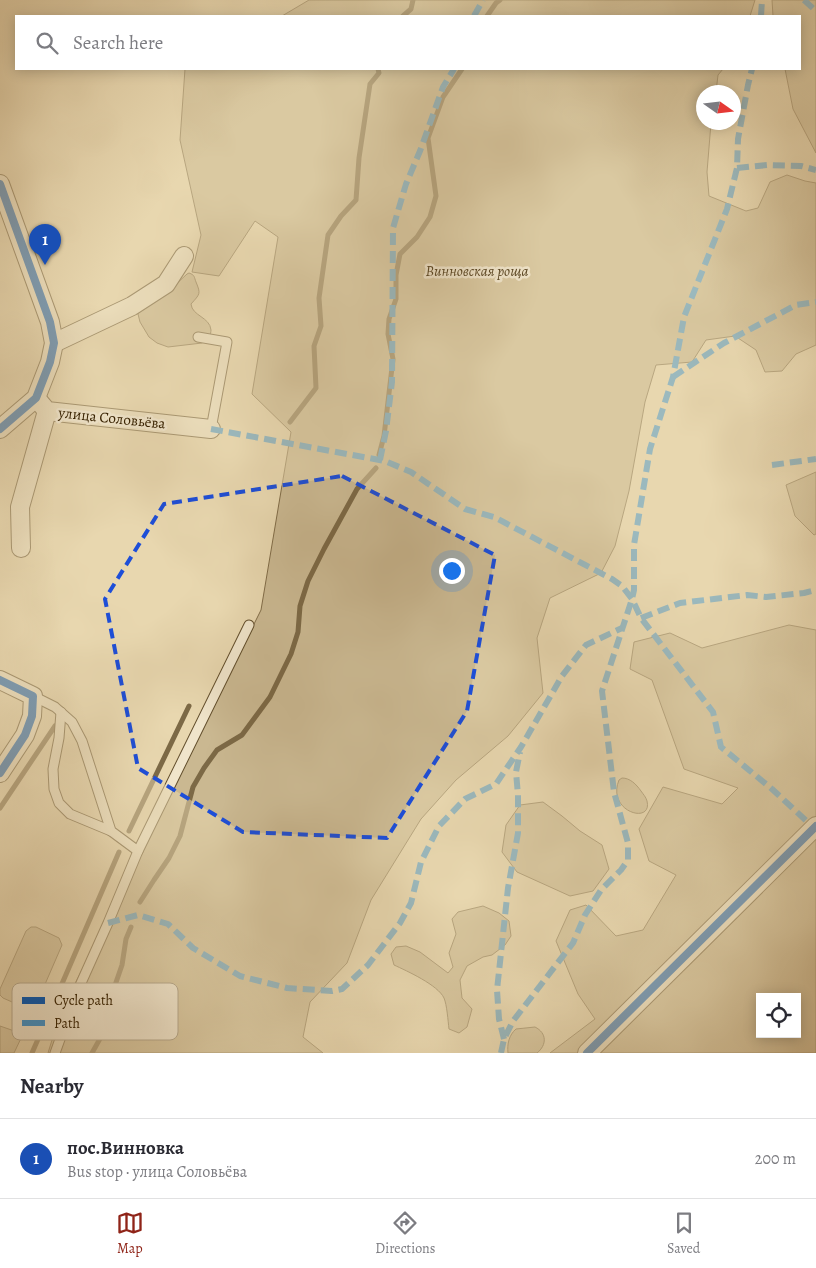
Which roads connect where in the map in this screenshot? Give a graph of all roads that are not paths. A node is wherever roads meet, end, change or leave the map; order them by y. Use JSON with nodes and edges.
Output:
{"nodes":[{"id":1,"x":0,"y":184,"type":"edge"},
{"id":2,"x":184,"y":256,"type":"dead end"},
{"id":3,"x":198,"y":337,"type":"dead end"},
{"id":4,"x":54,"y":343,"type":"junction"},
{"id":5,"x":42,"y":404,"type":"junction"},
{"id":6,"x":0,"y":429,"type":"edge"},
{"id":7,"x":211,"y":429,"type":"joint"},
{"id":8,"x":21,"y":548,"type":"dead end"},
{"id":9,"x":249,"y":625,"type":"dead end"},
{"id":10,"x":0,"y":680,"type":"edge"},
{"id":11,"x":33,"y":696,"type":"junction"},
{"id":12,"x":61,"y":712,"type":"junction"},
{"id":13,"x":0,"y":773,"type":"edge"},
{"id":14,"x":816,"y":828,"type":"edge"},
{"id":15,"x":111,"y":831,"type":"junction"},
{"id":16,"x":138,"y":851,"type":"junction"},
{"id":17,"x":82,"y":983,"type":"edge"},
{"id":18,"x":60,"y":1040,"type":"edge"},
{"id":19,"x":55,"y":1053,"type":"edge"},
{"id":20,"x":587,"y":1053,"type":"edge"}],
"edges":[{"from":1,"to":4,"type":"street"},
{"from":2,"to":4,"type":"street"},
{"from":3,"to":7,"type":"lane"},
{"from":4,"to":5,"type":"street"},
{"from":5,"to":6,"type":"street"},
{"from":5,"to":7,"type":"street","name":"улица Соловьёва"},
{"from":5,"to":8,"type":"street"},
{"from":9,"to":16,"type":"lane"},
{"from":10,"to":11,"type":"street"},
{"from":11,"to":12,"type":"lane"},
{"from":11,"to":13,"type":"street"},
{"from":12,"to":15,"type":"lane"},
{"from":12,"to":15,"type":"lane"},
{"from":14,"to":20,"type":"street"},
{"from":15,"to":16,"type":"lane"},
{"from":16,"to":17,"type":"lane"},
{"from":18,"to":19,"type":"lane"}]}
